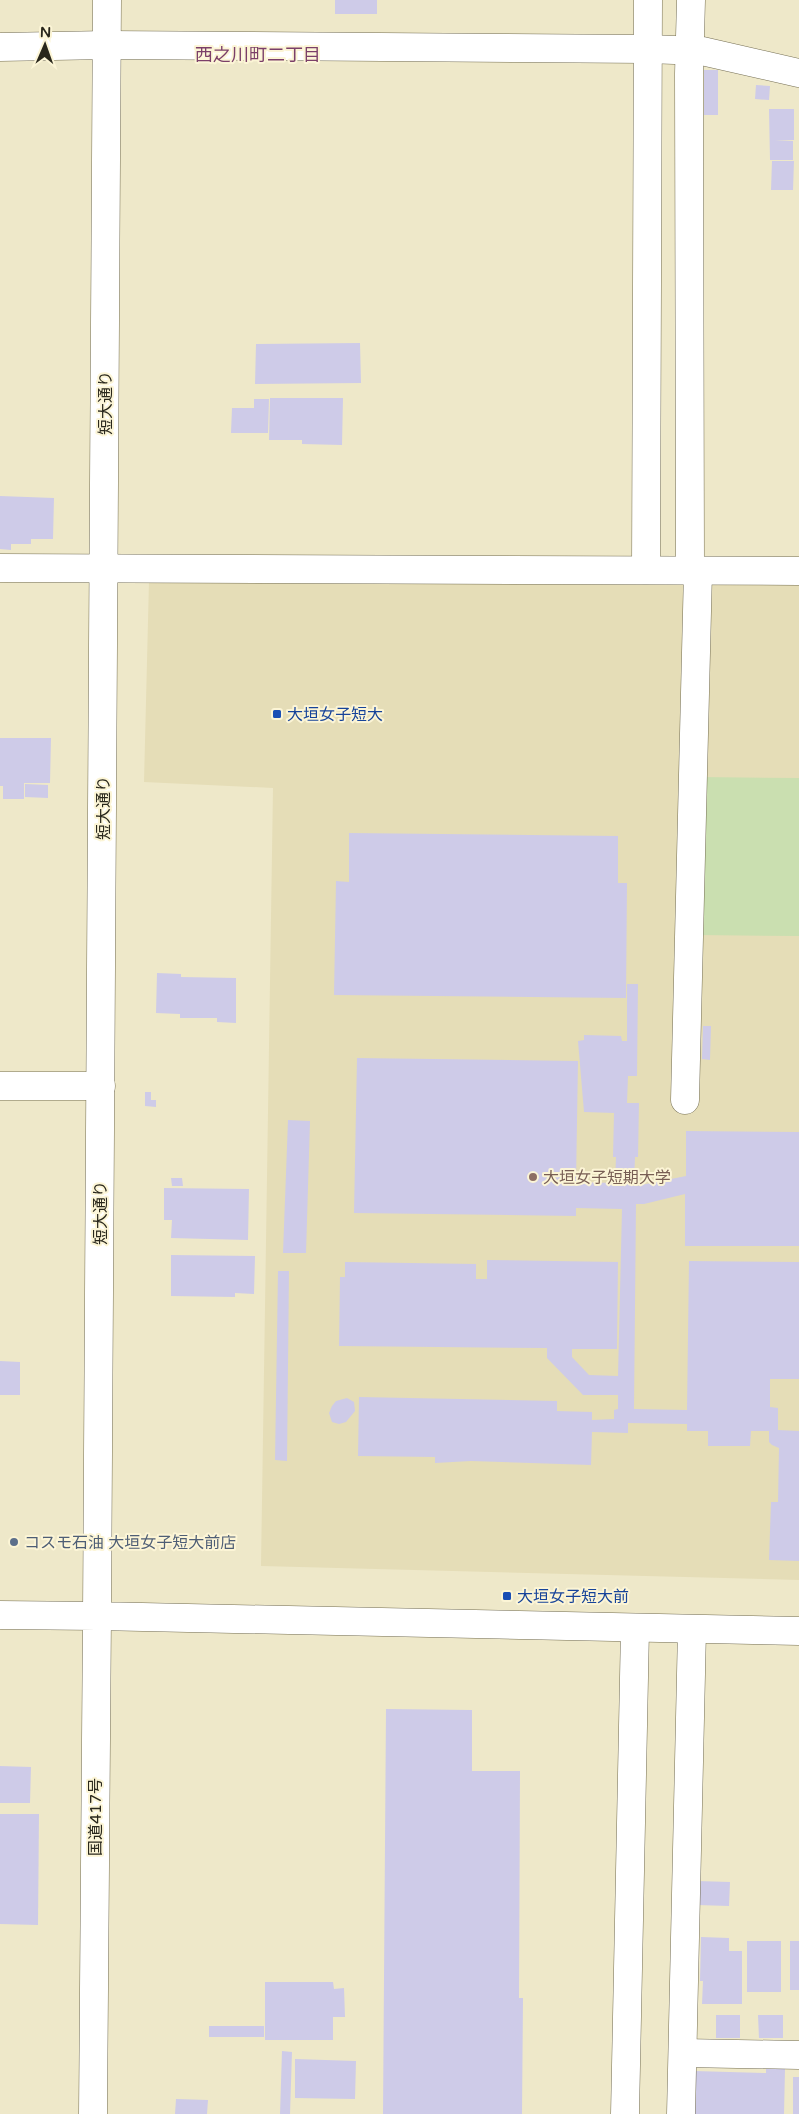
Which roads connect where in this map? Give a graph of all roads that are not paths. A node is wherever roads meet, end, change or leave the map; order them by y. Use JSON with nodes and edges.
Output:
{"nodes":[{"id":1,"x":107,"y":0,"type":"edge"},
{"id":2,"x":648,"y":0,"type":"edge"},
{"id":3,"x":691,"y":0,"type":"edge"},
{"id":4,"x":107,"y":45,"type":"junction"},
{"id":5,"x":0,"y":46,"type":"edge"},
{"id":6,"x":671,"y":50,"type":"junction"},
{"id":7,"x":799,"y":73,"type":"edge"},
{"id":8,"x":105,"y":567,"type":"junction"},
{"id":9,"x":0,"y":568,"type":"edge"},
{"id":10,"x":674,"y":571,"type":"junction"},
{"id":11,"x":799,"y":571,"type":"edge"},
{"id":12,"x":0,"y":1086,"type":"edge"},
{"id":13,"x":101,"y":1086,"type":"junction"},
{"id":14,"x":685,"y":1100,"type":"dead end"},
{"id":15,"x":0,"y":1615,"type":"edge"},
{"id":16,"x":97,"y":1616,"type":"junction"},
{"id":17,"x":662,"y":1629,"type":"junction"},
{"id":18,"x":799,"y":1631,"type":"edge"},
{"id":19,"x":683,"y":2053,"type":"junction"},
{"id":20,"x":799,"y":2055,"type":"edge"},
{"id":21,"x":93,"y":2114,"type":"edge"},
{"id":22,"x":625,"y":2114,"type":"edge"},
{"id":23,"x":681,"y":2114,"type":"edge"}],
"edges":[{"from":1,"to":4,"type":"main road","name":"短大通り"},
{"from":2,"to":6,"type":"main road"},
{"from":3,"to":6,"type":"main road"},
{"from":4,"to":5,"type":"main road"},
{"from":4,"to":6,"type":"main road"},
{"from":4,"to":8,"type":"main road","name":"短大通り"},
{"from":6,"to":7,"type":"main road"},
{"from":6,"to":10,"type":"main road"},
{"from":6,"to":10,"type":"main road"},
{"from":8,"to":9,"type":"main road"},
{"from":8,"to":10,"type":"main road"},
{"from":8,"to":13,"type":"main road","name":"短大通り"},
{"from":10,"to":11,"type":"main road"},
{"from":10,"to":14,"type":"main road"},
{"from":12,"to":13,"type":"main road"},
{"from":13,"to":16,"type":"main road","name":"短大通り"},
{"from":15,"to":16,"type":"main road"},
{"from":16,"to":17,"type":"main road"},
{"from":16,"to":21,"type":"main road","name":"国道417号"},
{"from":17,"to":18,"type":"main road"},
{"from":17,"to":19,"type":"main road"},
{"from":17,"to":22,"type":"main road"},
{"from":19,"to":20,"type":"main road"},
{"from":19,"to":23,"type":"main road"}]}
